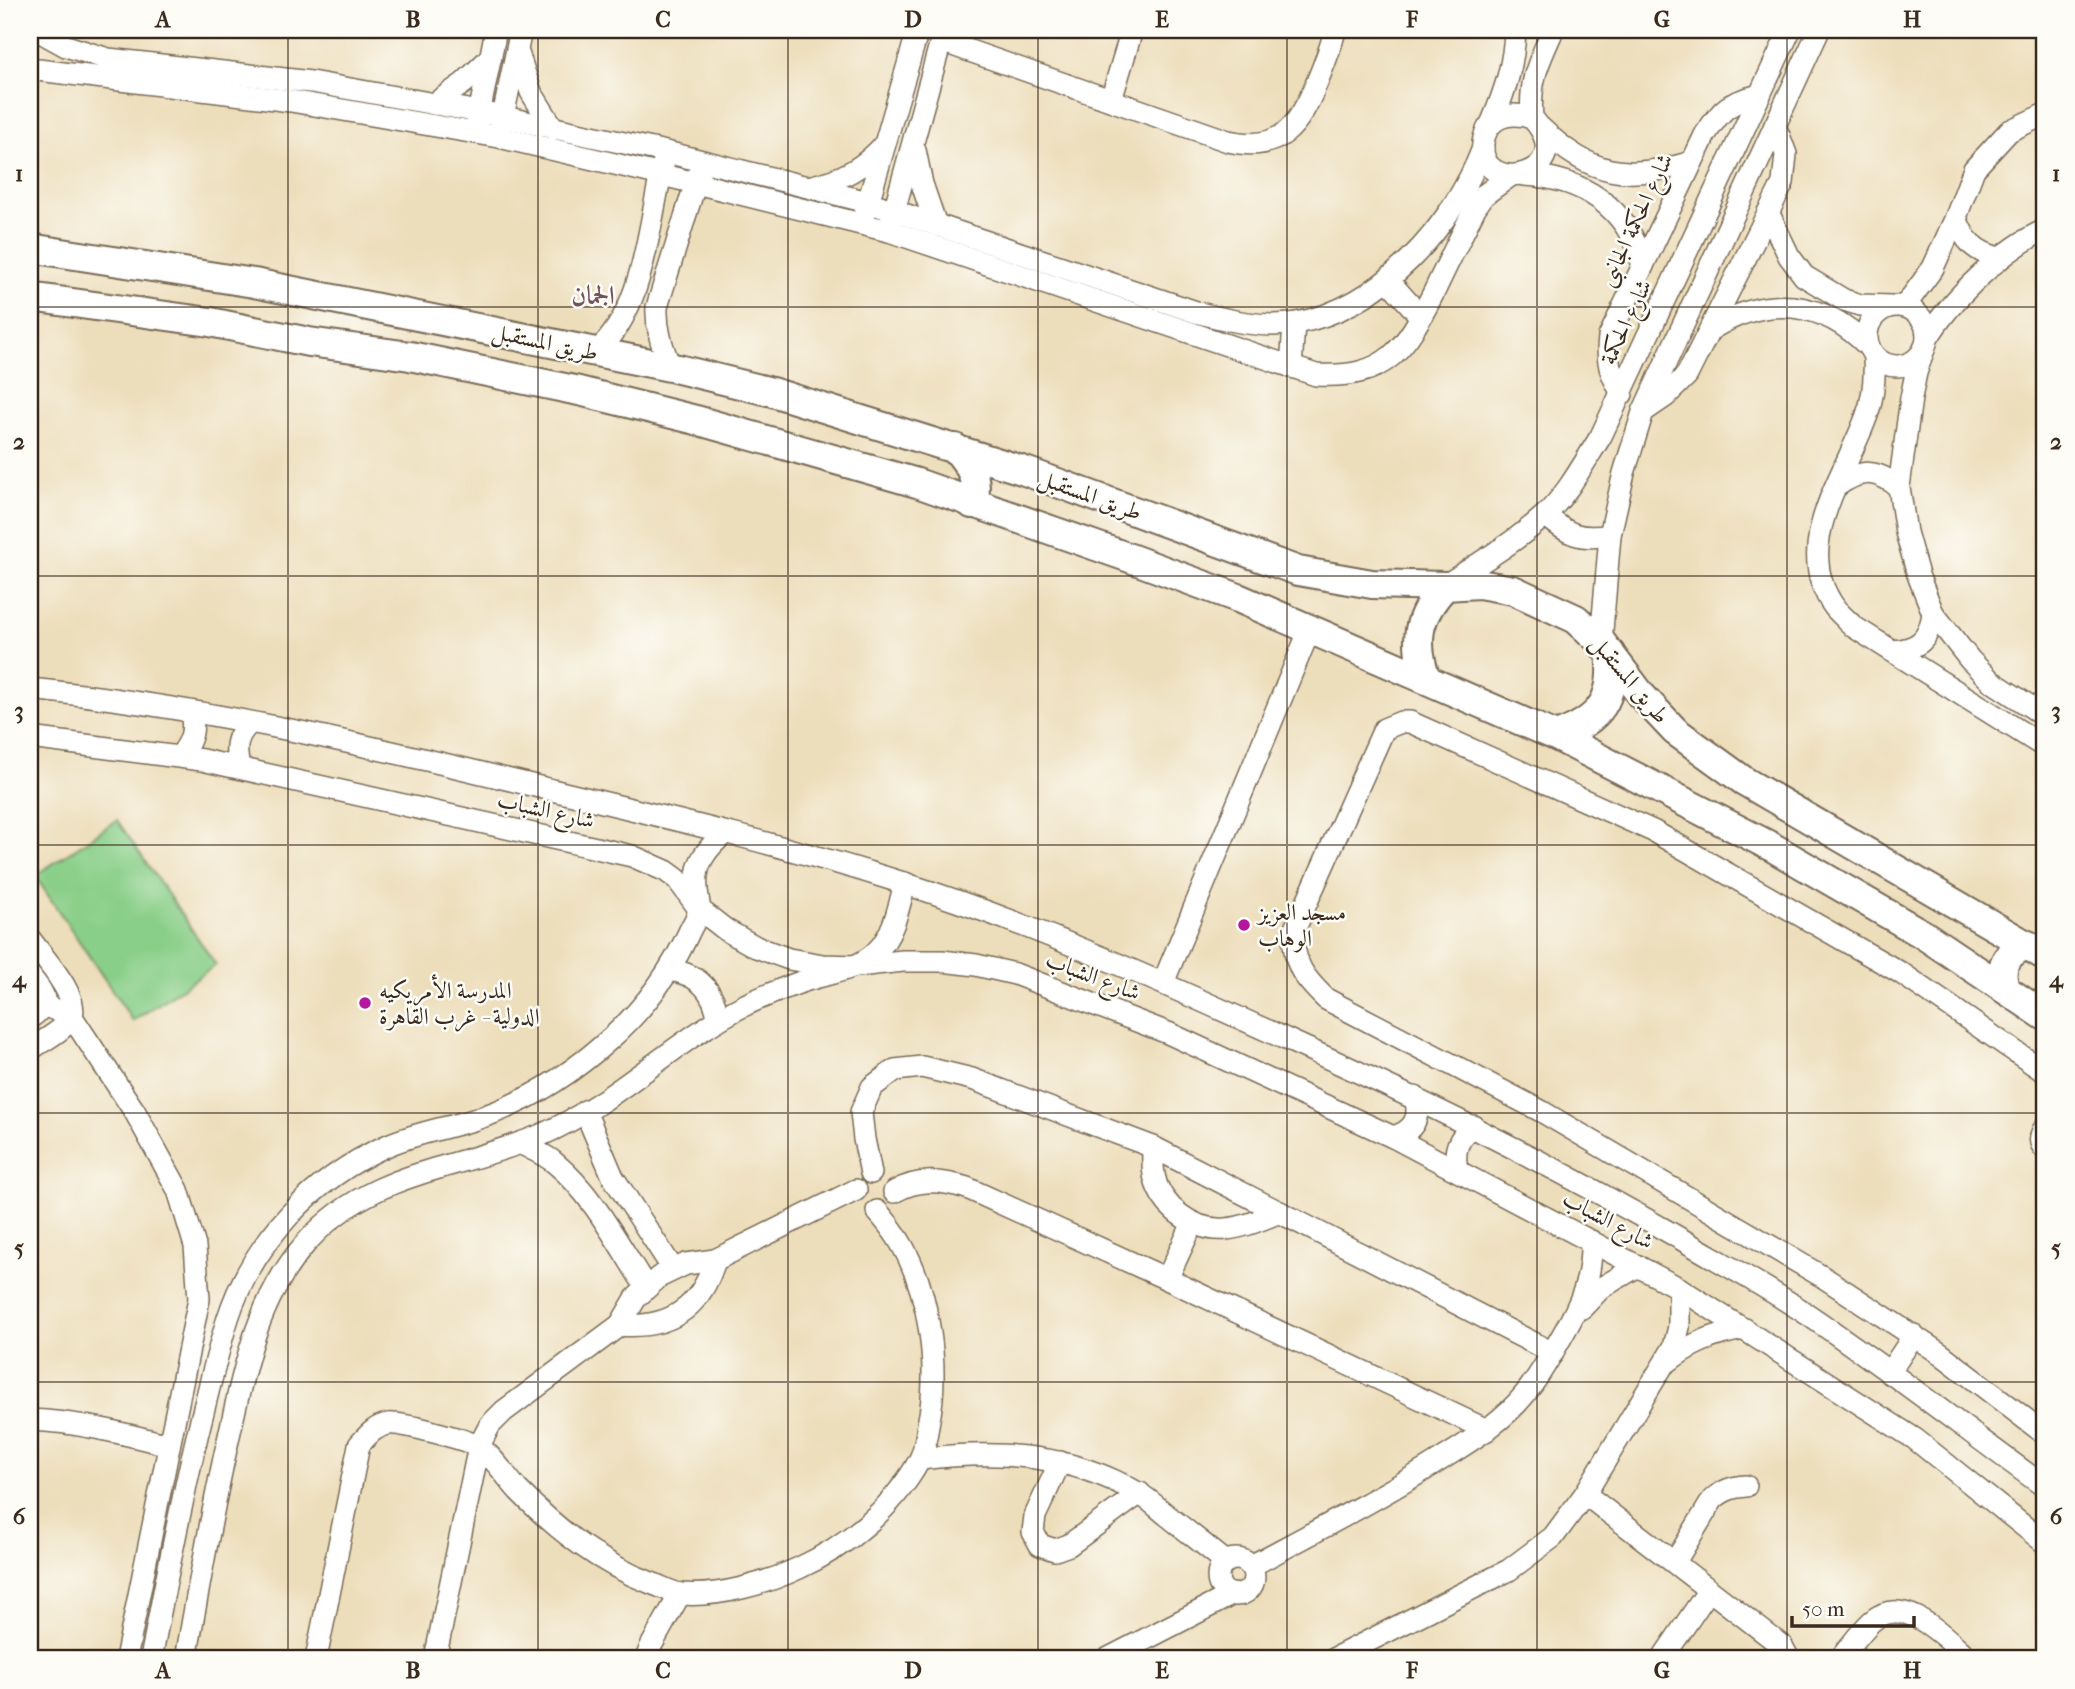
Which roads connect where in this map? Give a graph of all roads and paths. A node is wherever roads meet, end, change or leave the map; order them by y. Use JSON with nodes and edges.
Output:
{"nodes":[{"id":1,"x":37,"y":30,"type":"edge"},
{"id":2,"x":496,"y":30,"type":"edge"},
{"id":3,"x":918,"y":30,"type":"edge"},
{"id":4,"x":1132,"y":30,"type":"edge"},
{"id":5,"x":1335,"y":30,"type":"edge"},
{"id":6,"x":1515,"y":30,"type":"edge"},
{"id":7,"x":1553,"y":30,"type":"edge"},
{"id":8,"x":1827,"y":30,"type":"edge"},
{"id":9,"x":1789,"y":31,"type":"edge"},
{"id":10,"x":943,"y":35,"type":"edge"},
{"id":11,"x":1814,"y":39,"type":"edge"},
{"id":12,"x":519,"y":40,"type":"edge"},
{"id":13,"x":491,"y":57,"type":"junction"},
{"id":14,"x":30,"y":69,"type":"edge"},
{"id":15,"x":1760,"y":95,"type":"junction"},
{"id":16,"x":1111,"y":100,"type":"junction"},
{"id":17,"x":435,"y":104,"type":"junction"},
{"id":18,"x":2045,"y":114,"type":"edge"},
{"id":19,"x":478,"y":122,"type":"junction"},
{"id":20,"x":1492,"y":122,"type":"junction"},
{"id":21,"x":1536,"y":123,"type":"junction"},
{"id":22,"x":1775,"y":125,"type":"junction"},
{"id":23,"x":501,"y":127,"type":"junction"},
{"id":24,"x":554,"y":129,"type":"junction"},
{"id":25,"x":887,"y":142,"type":"junction"},
{"id":26,"x":914,"y":142,"type":"junction"},
{"id":27,"x":1483,"y":148,"type":"junction"},
{"id":28,"x":666,"y":152,"type":"junction"},
{"id":29,"x":703,"y":162,"type":"junction"},
{"id":30,"x":1692,"y":162,"type":"junction"},
{"id":31,"x":660,"y":174,"type":"junction"},
{"id":32,"x":1517,"y":175,"type":"junction"},
{"id":33,"x":696,"y":183,"type":"junction"},
{"id":34,"x":809,"y":187,"type":"junction"},
{"id":35,"x":868,"y":201,"type":"junction"},
{"id":36,"x":1768,"y":212,"type":"junction"},
{"id":37,"x":1956,"y":217,"type":"junction"},
{"id":38,"x":892,"y":221,"type":"junction"},
{"id":39,"x":861,"y":224,"type":"junction"},
{"id":40,"x":936,"y":225,"type":"junction"},
{"id":41,"x":2045,"y":230,"type":"edge"},
{"id":42,"x":30,"y":248,"type":"edge"},
{"id":43,"x":1999,"y":258,"type":"junction"},
{"id":44,"x":1643,"y":266,"type":"junction"},
{"id":45,"x":174,"y":271,"type":"junction"},
{"id":46,"x":1388,"y":280,"type":"junction"},
{"id":47,"x":254,"y":283,"type":"junction"},
{"id":48,"x":30,"y":297,"type":"edge"},
{"id":49,"x":1898,"y":307,"type":"junction"},
{"id":50,"x":154,"y":316,"type":"junction"},
{"id":51,"x":1421,"y":317,"type":"junction"},
{"id":52,"x":1294,"y":324,"type":"junction"},
{"id":53,"x":247,"y":330,"type":"junction"},
{"id":54,"x":1709,"y":331,"type":"junction"},
{"id":55,"x":1926,"y":344,"type":"junction"},
{"id":56,"x":1872,"y":352,"type":"junction"},
{"id":57,"x":595,"y":353,"type":"junction"},
{"id":58,"x":670,"y":367,"type":"junction"},
{"id":59,"x":1291,"y":367,"type":"junction"},
{"id":60,"x":1622,"y":394,"type":"junction"},
{"id":61,"x":1643,"y":412,"type":"junction"},
{"id":62,"x":955,"y":448,"type":"junction"},
{"id":63,"x":1837,"y":486,"type":"junction"},
{"id":64,"x":1899,"y":487,"type":"junction"},
{"id":65,"x":972,"y":504,"type":"junction"},
{"id":66,"x":1546,"y":515,"type":"junction"},
{"id":67,"x":1610,"y":535,"type":"junction"},
{"id":68,"x":1445,"y":586,"type":"junction"},
{"id":69,"x":1933,"y":613,"type":"junction"},
{"id":70,"x":1310,"y":629,"type":"junction"},
{"id":71,"x":1606,"y":648,"type":"junction"},
{"id":72,"x":1892,"y":651,"type":"junction"},
{"id":73,"x":1426,"y":679,"type":"junction"},
{"id":74,"x":30,"y":689,"type":"edge"},
{"id":75,"x":191,"y":712,"type":"junction"},
{"id":76,"x":2045,"y":716,"type":"edge"},
{"id":77,"x":250,"y":723,"type":"junction"},
{"id":78,"x":1556,"y":736,"type":"junction"},
{"id":79,"x":30,"y":738,"type":"edge"},
{"id":80,"x":2045,"y":747,"type":"edge"},
{"id":81,"x":180,"y":756,"type":"junction"},
{"id":82,"x":239,"y":767,"type":"junction"},
{"id":83,"x":725,"y":833,"type":"junction"},
{"id":84,"x":905,"y":883,"type":"junction"},
{"id":85,"x":699,"y":909,"type":"junction"},
{"id":86,"x":30,"y":939,"type":"edge"},
{"id":87,"x":2037,"y":951,"type":"edge"},
{"id":88,"x":857,"y":966,"type":"junction"},
{"id":89,"x":670,"y":970,"type":"junction"},
{"id":90,"x":30,"y":976,"type":"edge"},
{"id":91,"x":1163,"y":983,"type":"junction"},
{"id":92,"x":2005,"y":989,"type":"junction"},
{"id":93,"x":36,"y":1012,"type":"edge"},
{"id":94,"x":2045,"y":1016,"type":"edge"},
{"id":95,"x":718,"y":1019,"type":"junction"},
{"id":96,"x":69,"y":1021,"type":"junction"},
{"id":97,"x":30,"y":1049,"type":"edge"},
{"id":98,"x":2045,"y":1072,"type":"edge"},
{"id":99,"x":1415,"y":1097,"type":"junction"},
{"id":100,"x":585,"y":1111,"type":"junction"},
{"id":101,"x":1474,"y":1126,"type":"junction"},
{"id":102,"x":2045,"y":1128,"type":"edge"},
{"id":103,"x":1393,"y":1137,"type":"junction"},
{"id":104,"x":522,"y":1144,"type":"junction"},
{"id":105,"x":1153,"y":1147,"type":"junction"},
{"id":106,"x":2045,"y":1149,"type":"edge"},
{"id":107,"x":1457,"y":1169,"type":"junction"},
{"id":108,"x":871,"y":1173,"type":"junction"},
{"id":109,"x":856,"y":1191,"type":"junction"},
{"id":110,"x":894,"y":1192,"type":"junction"},
{"id":111,"x":625,"y":1195,"type":"junction"},
{"id":112,"x":877,"y":1210,"type":"junction"},
{"id":113,"x":1280,"y":1212,"type":"junction"},
{"id":114,"x":597,"y":1213,"type":"junction"},
{"id":115,"x":1192,"y":1225,"type":"junction"},
{"id":116,"x":1591,"y":1241,"type":"junction"},
{"id":117,"x":715,"y":1260,"type":"junction"},
{"id":118,"x":1638,"y":1266,"type":"junction"},
{"id":119,"x":673,"y":1269,"type":"junction"},
{"id":120,"x":1167,"y":1279,"type":"junction"},
{"id":121,"x":646,"y":1287,"type":"junction"},
{"id":122,"x":1679,"y":1287,"type":"junction"},
{"id":123,"x":1572,"y":1320,"type":"junction"},
{"id":124,"x":620,"y":1325,"type":"junction"},
{"id":125,"x":1745,"y":1328,"type":"junction"},
{"id":126,"x":1914,"y":1335,"type":"junction"},
{"id":127,"x":1553,"y":1353,"type":"junction"},
{"id":128,"x":1664,"y":1364,"type":"junction"},
{"id":129,"x":1889,"y":1373,"type":"junction"},
{"id":130,"x":30,"y":1420,"type":"edge"},
{"id":131,"x":1487,"y":1430,"type":"junction"},
{"id":132,"x":2045,"y":1434,"type":"edge"},
{"id":133,"x":169,"y":1445,"type":"junction"},
{"id":134,"x":479,"y":1446,"type":"junction"},
{"id":135,"x":921,"y":1459,"type":"junction"},
{"id":136,"x":1060,"y":1462,"type":"junction"},
{"id":137,"x":1746,"y":1486,"type":"dead end"},
{"id":138,"x":2045,"y":1487,"type":"edge"},
{"id":139,"x":1140,"y":1493,"type":"junction"},
{"id":140,"x":1585,"y":1494,"type":"junction"},
{"id":141,"x":2045,"y":1543,"type":"edge"},
{"id":142,"x":1226,"y":1562,"type":"junction"},
{"id":143,"x":1675,"y":1562,"type":"junction"},
{"id":144,"x":1251,"y":1566,"type":"junction"},
{"id":145,"x":1709,"y":1590,"type":"junction"},
{"id":146,"x":680,"y":1594,"type":"junction"},
{"id":147,"x":1233,"y":1594,"type":"junction"},
{"id":148,"x":126,"y":1659,"type":"edge"},
{"id":149,"x":151,"y":1659,"type":"edge"},
{"id":150,"x":186,"y":1659,"type":"edge"},
{"id":151,"x":316,"y":1659,"type":"edge"},
{"id":152,"x":435,"y":1659,"type":"edge"},
{"id":153,"x":646,"y":1659,"type":"edge"},
{"id":154,"x":1107,"y":1659,"type":"edge"},
{"id":155,"x":1333,"y":1659,"type":"edge"},
{"id":156,"x":1662,"y":1659,"type":"edge"},
{"id":157,"x":1789,"y":1659,"type":"edge"},
{"id":158,"x":1840,"y":1659,"type":"edge"},
{"id":159,"x":1970,"y":1659,"type":"edge"}],
"edges":[{"from":1,"to":17,"type":"street"},
{"from":2,"to":13,"type":"street"},
{"from":3,"to":25,"type":"street"},
{"from":4,"to":16,"type":"street"},
{"from":5,"to":16,"type":"street"},
{"from":6,"to":20,"type":"street"},
{"from":7,"to":21,"type":"street"},
{"from":8,"to":11,"type":"street"},
{"from":9,"to":15,"type":"street","name":"شارع الحكمة"},
{"from":10,"to":16,"type":"street"},
{"from":10,"to":26,"type":"street"},
{"from":11,"to":22,"type":"street"},
{"from":12,"to":23,"type":"street"},
{"from":12,"to":24,"type":"street"},
{"from":13,"to":17,"type":"street"},
{"from":13,"to":19,"type":"street"},
{"from":14,"to":19,"type":"street"},
{"from":15,"to":30,"type":"street","name":"شارع الحكمة الجانبى"},
{"from":15,"to":60,"type":"street","name":"شارع الحكمة"},
{"from":17,"to":19,"type":"street"},
{"from":18,"to":37,"type":"street"},
{"from":19,"to":23,"type":"street"},
{"from":20,"to":21,"type":"street"},
{"from":20,"to":27,"type":"street"},
{"from":21,"to":30,"type":"street"},
{"from":21,"to":32,"type":"street"},
{"from":22,"to":36,"type":"street"},
{"from":22,"to":61,"type":"street"},
{"from":23,"to":24,"type":"street"},
{"from":23,"to":31,"type":"street"},
{"from":24,"to":28,"type":"street"},
{"from":25,"to":34,"type":"street"},
{"from":25,"to":35,"type":"street"},
{"from":26,"to":38,"type":"street"},
{"from":26,"to":40,"type":"street"},
{"from":27,"to":32,"type":"street"},
{"from":27,"to":46,"type":"street"},
{"from":28,"to":29,"type":"street"},
{"from":28,"to":31,"type":"street"},
{"from":29,"to":33,"type":"street"},
{"from":29,"to":34,"type":"street"},
{"from":30,"to":44,"type":"street","name":"شارع الحكمة الجانبى"},
{"from":31,"to":33,"type":"street"},
{"from":31,"to":57,"type":"street"},
{"from":32,"to":44,"type":"street"},
{"from":32,"to":51,"type":"street"},
{"from":33,"to":39,"type":"street"},
{"from":33,"to":58,"type":"street"},
{"from":34,"to":35,"type":"street"},
{"from":35,"to":38,"type":"street"},
{"from":35,"to":39,"type":"street"},
{"from":36,"to":49,"type":"street"},
{"from":36,"to":54,"type":"street"},
{"from":37,"to":43,"type":"street"},
{"from":37,"to":49,"type":"street"},
{"from":38,"to":39,"type":"street"},
{"from":38,"to":40,"type":"street"},
{"from":38,"to":59,"type":"street"},
{"from":40,"to":52,"type":"street"},
{"from":41,"to":43,"type":"street"},
{"from":42,"to":45,"type":"main road","name":"طريق المستقبل"},
{"from":43,"to":55,"type":"street"},
{"from":44,"to":60,"type":"street","name":"شارع الحكمة الجانبى"},
{"from":45,"to":47,"type":"main road","name":"طريق المستقبل"},
{"from":45,"to":50,"type":"main road"},
{"from":46,"to":51,"type":"street"},
{"from":46,"to":52,"type":"street"},
{"from":47,"to":53,"type":"main road"},
{"from":47,"to":57,"type":"main road","name":"طريق المستقبل"},
{"from":48,"to":50,"type":"main road","name":"طريق المستقبل"},
{"from":49,"to":55,"type":"street"},
{"from":49,"to":56,"type":"street"},
{"from":50,"to":53,"type":"main road","name":"طريق المستقبل"},
{"from":51,"to":59,"type":"street"},
{"from":52,"to":59,"type":"street"},
{"from":53,"to":65,"type":"main road","name":"طريق المستقبل"},
{"from":54,"to":56,"type":"street"},
{"from":54,"to":61,"type":"street"},
{"from":55,"to":56,"type":"street"},
{"from":55,"to":64,"type":"street"},
{"from":56,"to":63,"type":"street"},
{"from":57,"to":58,"type":"main road","name":"طريق المستقبل"},
{"from":58,"to":62,"type":"main road","name":"طريق المستقبل"},
{"from":60,"to":66,"type":"street","name":"شارع الحكمة"},
{"from":61,"to":67,"type":"street"},
{"from":62,"to":65,"type":"main road"},
{"from":62,"to":68,"type":"main road","name":"طريق المستقبل"},
{"from":63,"to":64,"type":"street"},
{"from":63,"to":72,"type":"street"},
{"from":64,"to":69,"type":"street"},
{"from":65,"to":70,"type":"main road","name":"طريق المستقبل"},
{"from":66,"to":67,"type":"street"},
{"from":66,"to":68,"type":"street","name":"شارع الحكمة"},
{"from":67,"to":71,"type":"street"},
{"from":68,"to":71,"type":"main road","name":"طريق المستقبل"},
{"from":68,"to":73,"type":"main road"},
{"from":69,"to":72,"type":"street"},
{"from":69,"to":76,"type":"street"},
{"from":70,"to":73,"type":"main road","name":"طريق المستقبل"},
{"from":70,"to":91,"type":"street"},
{"from":71,"to":78,"type":"main road"},
{"from":71,"to":87,"type":"main road","name":"طريق المستقبل"},
{"from":72,"to":80,"type":"street"},
{"from":73,"to":78,"type":"main road","name":"طريق المستقبل"},
{"from":74,"to":75,"type":"street","name":"شارع الشباب"},
{"from":75,"to":77,"type":"street","name":"شارع الشباب"},
{"from":75,"to":81,"type":"street"},
{"from":77,"to":82,"type":"street"},
{"from":77,"to":83,"type":"street","name":"شارع الشباب"},
{"from":78,"to":92,"type":"main road","name":"طريق المستقبل"},
{"from":79,"to":81,"type":"street","name":"شارع الشباب"},
{"from":81,"to":82,"type":"street","name":"شارع الشباب"},
{"from":82,"to":85,"type":"street","name":"شارع الشباب"},
{"from":83,"to":84,"type":"street","name":"شارع الشباب"},
{"from":83,"to":85,"type":"street"},
{"from":84,"to":88,"type":"street"},
{"from":84,"to":91,"type":"street","name":"شارع الشباب"},
{"from":85,"to":88,"type":"street","name":"شارع الشباب"},
{"from":85,"to":89,"type":"street"},
{"from":86,"to":96,"type":"street"},
{"from":87,"to":92,"type":"main road"},
{"from":88,"to":95,"type":"street"},
{"from":88,"to":103,"type":"street","name":"شارع الشباب"},
{"from":89,"to":95,"type":"street"},
{"from":89,"to":149,"type":"street"},
{"from":90,"to":93,"type":"street"},
{"from":91,"to":99,"type":"street","name":"شارع الشباب"},
{"from":92,"to":94,"type":"main road","name":"طريق المستقبل"},
{"from":93,"to":96,"type":"street"},
{"from":95,"to":100,"type":"street"},
{"from":96,"to":97,"type":"street"},
{"from":96,"to":133,"type":"street"},
{"from":98,"to":126,"type":"street"},
{"from":99,"to":101,"type":"street","name":"شارع الشباب"},
{"from":99,"to":103,"type":"street"},
{"from":100,"to":104,"type":"street"},
{"from":100,"to":111,"type":"street"},
{"from":101,"to":107,"type":"street"},
{"from":101,"to":129,"type":"street","name":"شارع الشباب"},
{"from":102,"to":106,"type":"street"},
{"from":103,"to":107,"type":"street","name":"شارع الشباب"},
{"from":104,"to":114,"type":"street"},
{"from":104,"to":150,"type":"street"},
{"from":105,"to":108,"type":"street"},
{"from":105,"to":113,"type":"street"},
{"from":105,"to":115,"type":"street"},
{"from":107,"to":116,"type":"street","name":"شارع الشباب"},
{"from":108,"to":109,"type":"street"},
{"from":108,"to":110,"type":"street"},
{"from":109,"to":112,"type":"street"},
{"from":109,"to":117,"type":"street"},
{"from":110,"to":112,"type":"street"},
{"from":110,"to":120,"type":"street"},
{"from":111,"to":114,"type":"street"},
{"from":111,"to":119,"type":"street"},
{"from":112,"to":135,"type":"street"},
{"from":113,"to":115,"type":"street"},
{"from":113,"to":127,"type":"street"},
{"from":114,"to":121,"type":"street"},
{"from":115,"to":120,"type":"street"},
{"from":116,"to":118,"type":"street","name":"شارع الشباب"},
{"from":116,"to":123,"type":"street"},
{"from":117,"to":119,"type":"street"},
{"from":117,"to":124,"type":"street"},
{"from":118,"to":122,"type":"street","name":"شارع الشباب"},
{"from":118,"to":123,"type":"street"},
{"from":119,"to":121,"type":"street"},
{"from":120,"to":131,"type":"street"},
{"from":121,"to":124,"type":"street"},
{"from":122,"to":125,"type":"street","name":"شارع الشباب"},
{"from":122,"to":128,"type":"street"},
{"from":123,"to":127,"type":"street"},
{"from":124,"to":134,"type":"street"},
{"from":125,"to":128,"type":"street"},
{"from":125,"to":141,"type":"street","name":"شارع الشباب"},
{"from":126,"to":129,"type":"street"},
{"from":126,"to":132,"type":"street"},
{"from":127,"to":131,"type":"street"},
{"from":128,"to":140,"type":"street"},
{"from":129,"to":138,"type":"street","name":"شارع الشباب"},
{"from":130,"to":133,"type":"street"},
{"from":131,"to":144,"type":"street"},
{"from":133,"to":148,"type":"street"},
{"from":134,"to":146,"type":"street"},
{"from":134,"to":151,"type":"street"},
{"from":134,"to":152,"type":"street"},
{"from":135,"to":136,"type":"street"},
{"from":135,"to":146,"type":"street"},
{"from":136,"to":139,"type":"street"},
{"from":136,"to":139,"type":"street"},
{"from":137,"to":143,"type":"street"},
{"from":139,"to":142,"type":"street"},
{"from":140,"to":143,"type":"street"},
{"from":140,"to":155,"type":"street"},
{"from":142,"to":144,"type":"street"},
{"from":142,"to":147,"type":"street"},
{"from":143,"to":145,"type":"street"},
{"from":144,"to":147,"type":"street"},
{"from":145,"to":156,"type":"street"},
{"from":145,"to":157,"type":"street"},
{"from":146,"to":153,"type":"street"},
{"from":147,"to":154,"type":"street"},
{"from":158,"to":159,"type":"street"}]}
